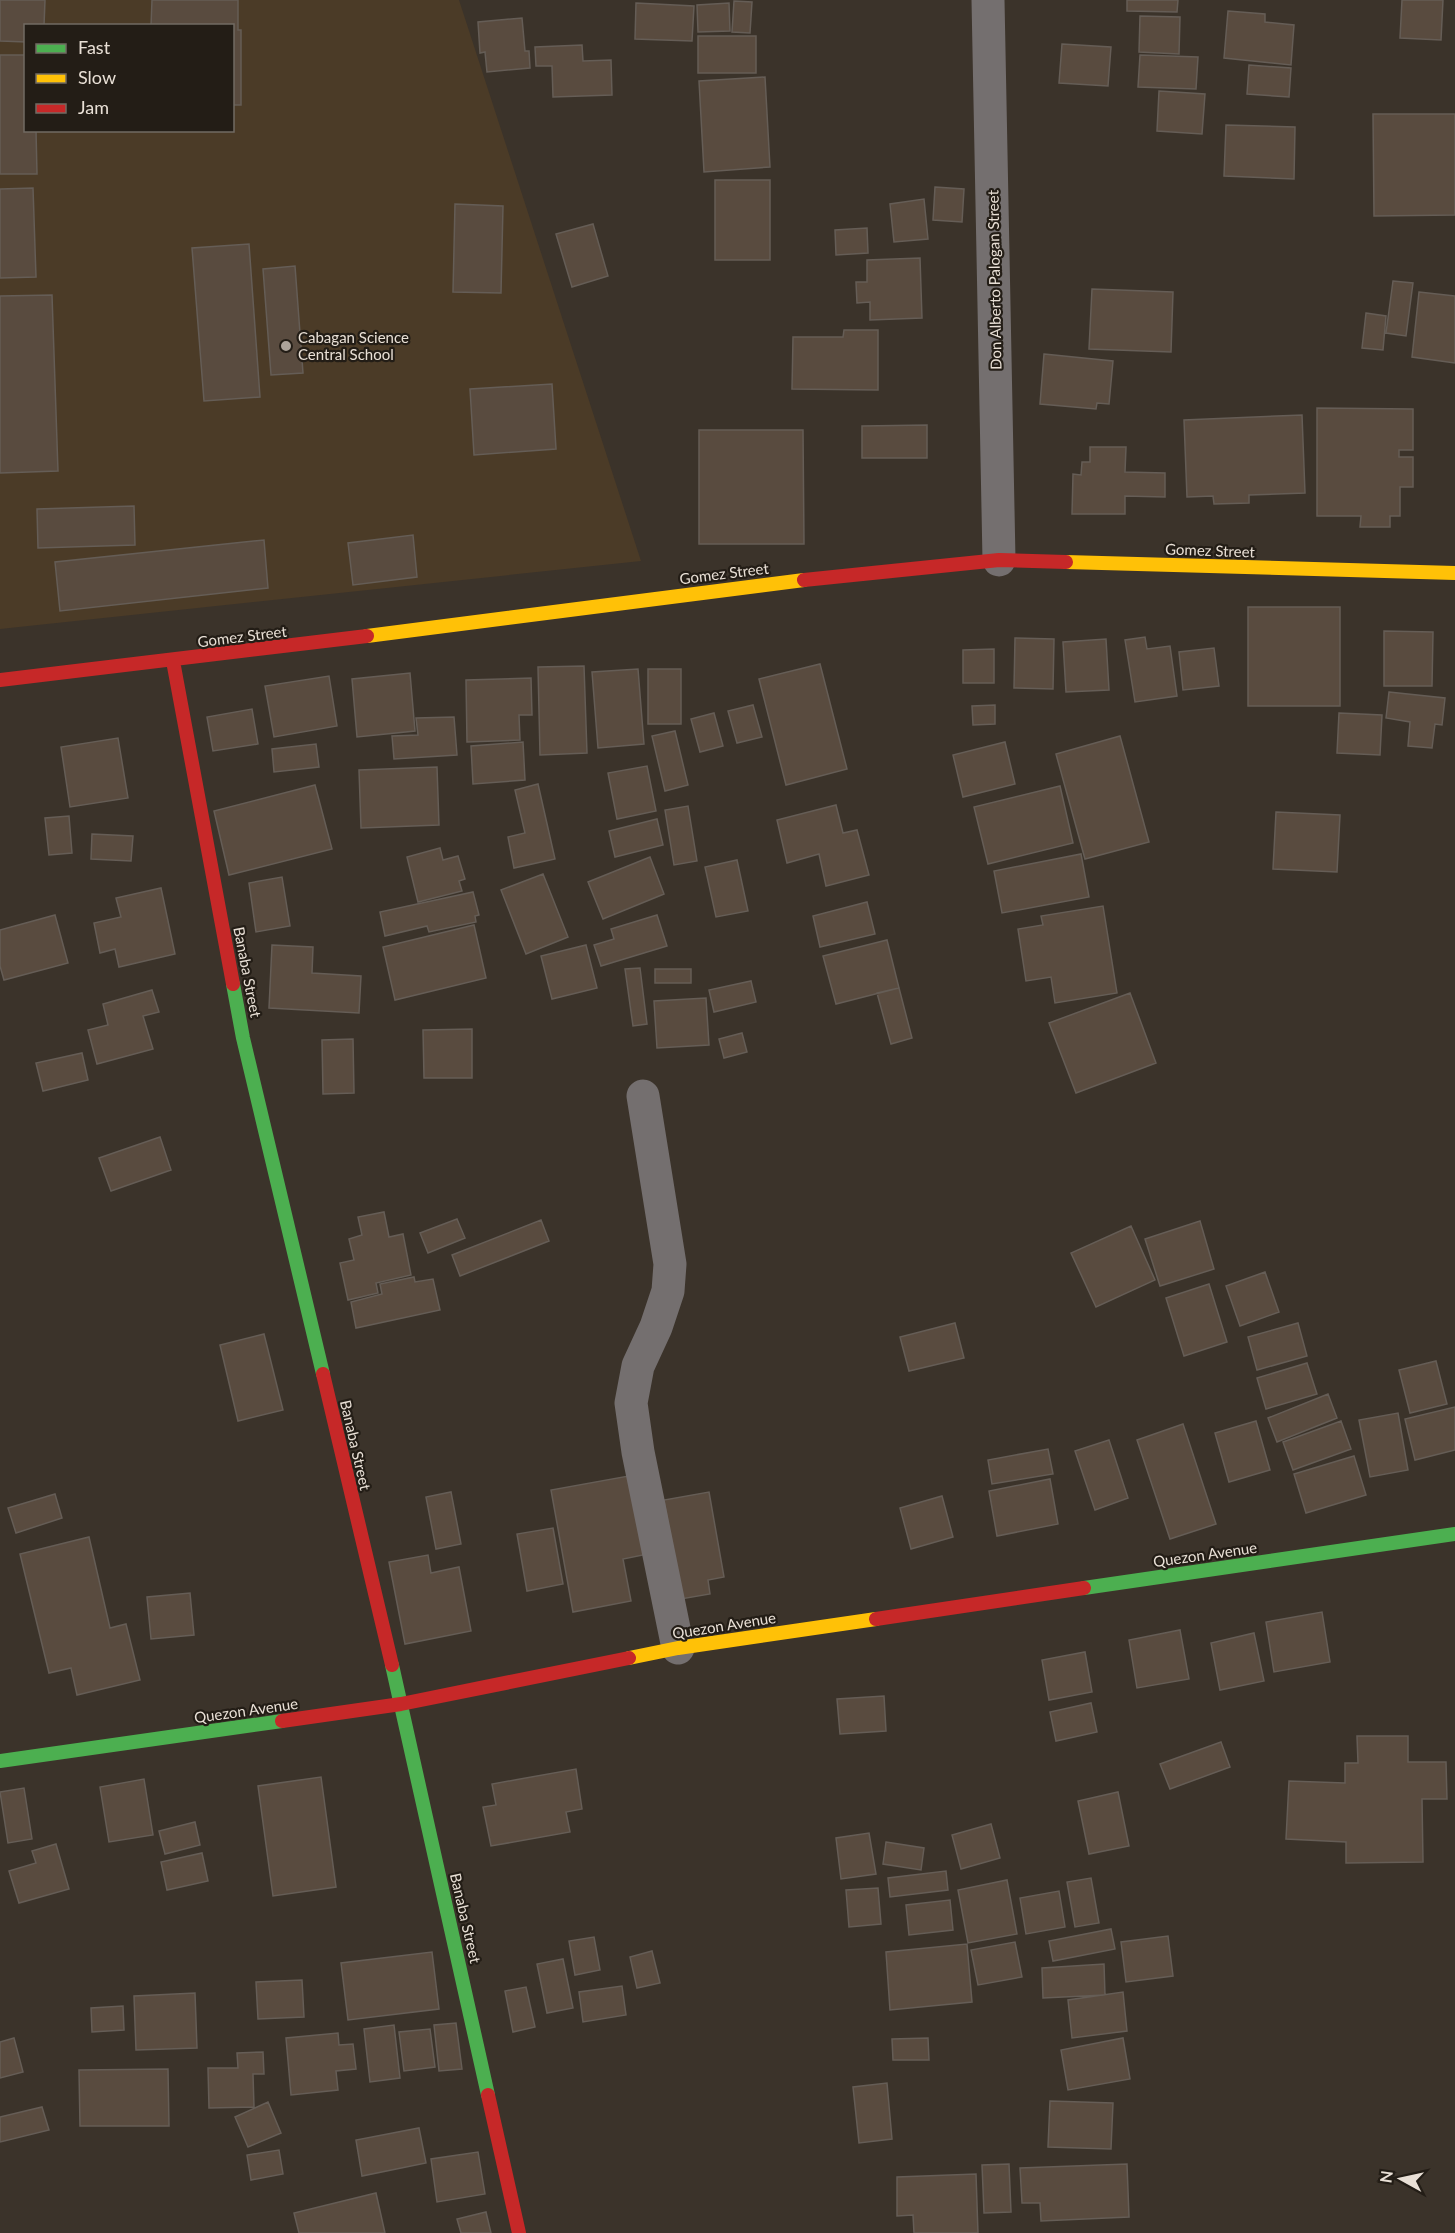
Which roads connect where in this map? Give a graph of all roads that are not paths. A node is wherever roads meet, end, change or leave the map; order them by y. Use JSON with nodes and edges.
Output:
{"nodes":[{"id":1,"x":988,"y":0,"type":"edge"},
{"id":2,"x":999,"y":560,"type":"junction"},
{"id":3,"x":1455,"y":573,"type":"edge"},
{"id":4,"x":173,"y":661,"type":"junction"},
{"id":5,"x":0,"y":680,"type":"edge"},
{"id":6,"x":643,"y":1096,"type":"dead end"},
{"id":7,"x":1455,"y":1534,"type":"edge"},
{"id":8,"x":678,"y":1648,"type":"junction"},
{"id":9,"x":401,"y":1704,"type":"junction"},
{"id":10,"x":0,"y":1761,"type":"edge"},
{"id":11,"x":519,"y":2233,"type":"edge"}],
"edges":[{"from":1,"to":2,"type":"street","name":"Don Alberto Palogan Street"},
{"from":2,"to":3,"type":"street","name":"Gomez Street"},
{"from":2,"to":4,"type":"street","name":"Gomez Street"},
{"from":4,"to":5,"type":"street","name":"Gomez Street"},
{"from":4,"to":9,"type":"street","name":"Banaba Street"},
{"from":6,"to":8,"type":"street"},
{"from":7,"to":8,"type":"street","name":"Quezon Avenue"},
{"from":8,"to":9,"type":"street","name":"Quezon Avenue"},
{"from":9,"to":10,"type":"street","name":"Quezon Avenue"},
{"from":9,"to":11,"type":"street","name":"Banaba Street"}]}
